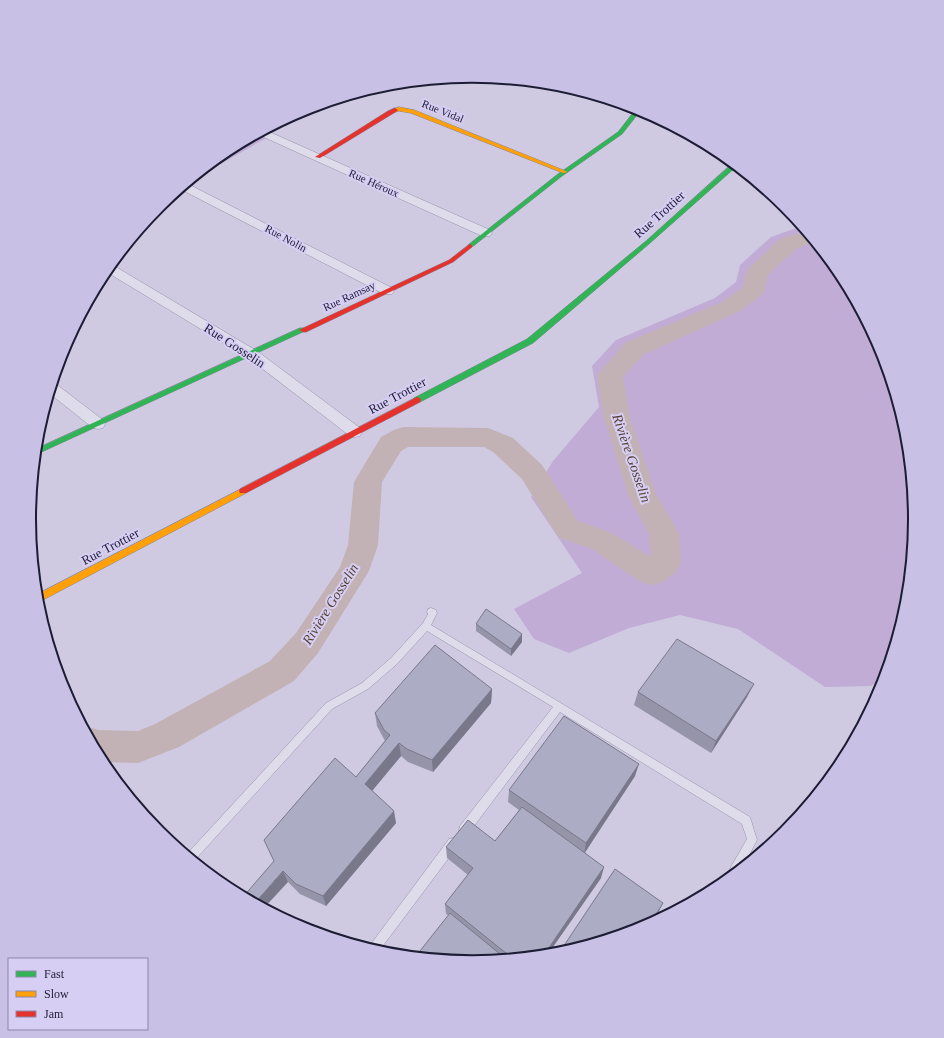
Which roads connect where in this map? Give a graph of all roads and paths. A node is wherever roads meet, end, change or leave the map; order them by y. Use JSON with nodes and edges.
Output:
{"nodes":[{"id":1,"x":635,"y":114,"type":"edge"},
{"id":2,"x":267,"y":134,"type":"edge"},
{"id":3,"x":318,"y":157,"type":"junction"},
{"id":4,"x":730,"y":168,"type":"edge"},
{"id":5,"x":565,"y":172,"type":"junction"},
{"id":6,"x":188,"y":189,"type":"edge"},
{"id":7,"x":486,"y":233,"type":"junction"},
{"id":8,"x":114,"y":271,"type":"edge"},
{"id":9,"x":388,"y":291,"type":"junction"},
{"id":10,"x":252,"y":354,"type":"junction"},
{"id":11,"x":56,"y":391,"type":"edge"},
{"id":12,"x":98,"y":424,"type":"junction"},
{"id":13,"x":356,"y":432,"type":"junction"},
{"id":14,"x":42,"y":449,"type":"edge"},
{"id":15,"x":43,"y":596,"type":"edge"},
{"id":16,"x":431,"y":612,"type":"dead end"},
{"id":17,"x":426,"y":626,"type":"junction"},
{"id":18,"x":559,"y":706,"type":"junction"},
{"id":19,"x":194,"y":854,"type":"edge"},
{"id":20,"x":739,"y":863,"type":"edge"},
{"id":21,"x":377,"y":945,"type":"edge"}],
"edges":[{"from":1,"to":5,"type":"street","name":"Rue Ramsay"},
{"from":2,"to":3,"type":"street","name":"Rue Héroux"},
{"from":3,"to":5,"type":"street","name":"Rue Vidal"},
{"from":3,"to":7,"type":"street","name":"Rue Héroux"},
{"from":4,"to":13,"type":"street","name":"Rue Trottier"},
{"from":5,"to":7,"type":"street","name":"Rue Ramsay"},
{"from":6,"to":9,"type":"street","name":"Rue Nolin"},
{"from":7,"to":9,"type":"street","name":"Rue Ramsay"},
{"from":8,"to":10,"type":"street","name":"Rue Gosselin"},
{"from":9,"to":10,"type":"street","name":"Rue Ramsay"},
{"from":10,"to":12,"type":"street","name":"Rue Ramsay"},
{"from":10,"to":13,"type":"street","name":"Rue Gosselin"},
{"from":11,"to":12,"type":"street"},
{"from":12,"to":14,"type":"street","name":"Rue Ramsay"},
{"from":13,"to":15,"type":"street","name":"Rue Trottier"},
{"from":16,"to":17,"type":"lane"},
{"from":17,"to":18,"type":"lane"},
{"from":17,"to":19,"type":"lane"},
{"from":18,"to":20,"type":"lane"},
{"from":18,"to":21,"type":"lane"}]}
